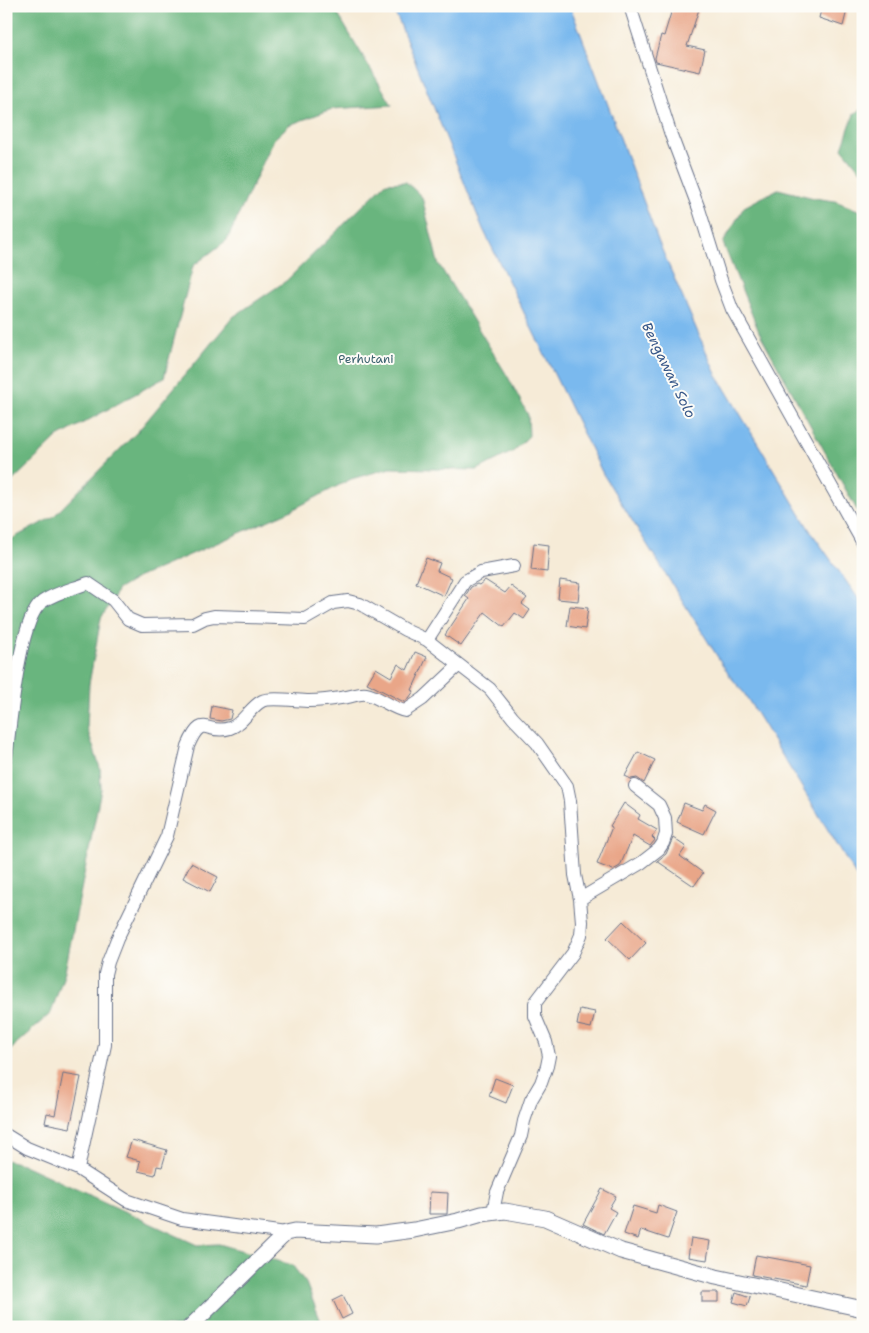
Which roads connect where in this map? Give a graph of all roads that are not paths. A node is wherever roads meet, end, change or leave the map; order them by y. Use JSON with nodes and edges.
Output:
{"nodes":[{"id":1,"x":630,"y":6,"type":"edge"},
{"id":2,"x":863,"y":543,"type":"edge"},
{"id":3,"x":514,"y":566,"type":"dead end"},
{"id":4,"x":427,"y":640,"type":"junction"},
{"id":5,"x":458,"y":666,"type":"junction"},
{"id":6,"x":6,"y":757,"type":"edge"},
{"id":7,"x":635,"y":786,"type":"dead end"},
{"id":8,"x":580,"y":899,"type":"junction"},
{"id":9,"x":6,"y":1135,"type":"edge"},
{"id":10,"x":78,"y":1168,"type":"junction"},
{"id":11,"x":493,"y":1212,"type":"junction"},
{"id":12,"x":286,"y":1233,"type":"junction"},
{"id":13,"x":863,"y":1309,"type":"edge"},
{"id":14,"x":190,"y":1327,"type":"edge"}],
"edges":[{"from":1,"to":2,"type":"street"},
{"from":3,"to":4,"type":"street"},
{"from":4,"to":5,"type":"street"},
{"from":4,"to":6,"type":"street"},
{"from":5,"to":8,"type":"street"},
{"from":5,"to":10,"type":"street"},
{"from":7,"to":8,"type":"street"},
{"from":8,"to":11,"type":"street"},
{"from":9,"to":10,"type":"street"},
{"from":10,"to":12,"type":"street"},
{"from":11,"to":12,"type":"street"},
{"from":11,"to":13,"type":"street"},
{"from":12,"to":14,"type":"street"}]}
